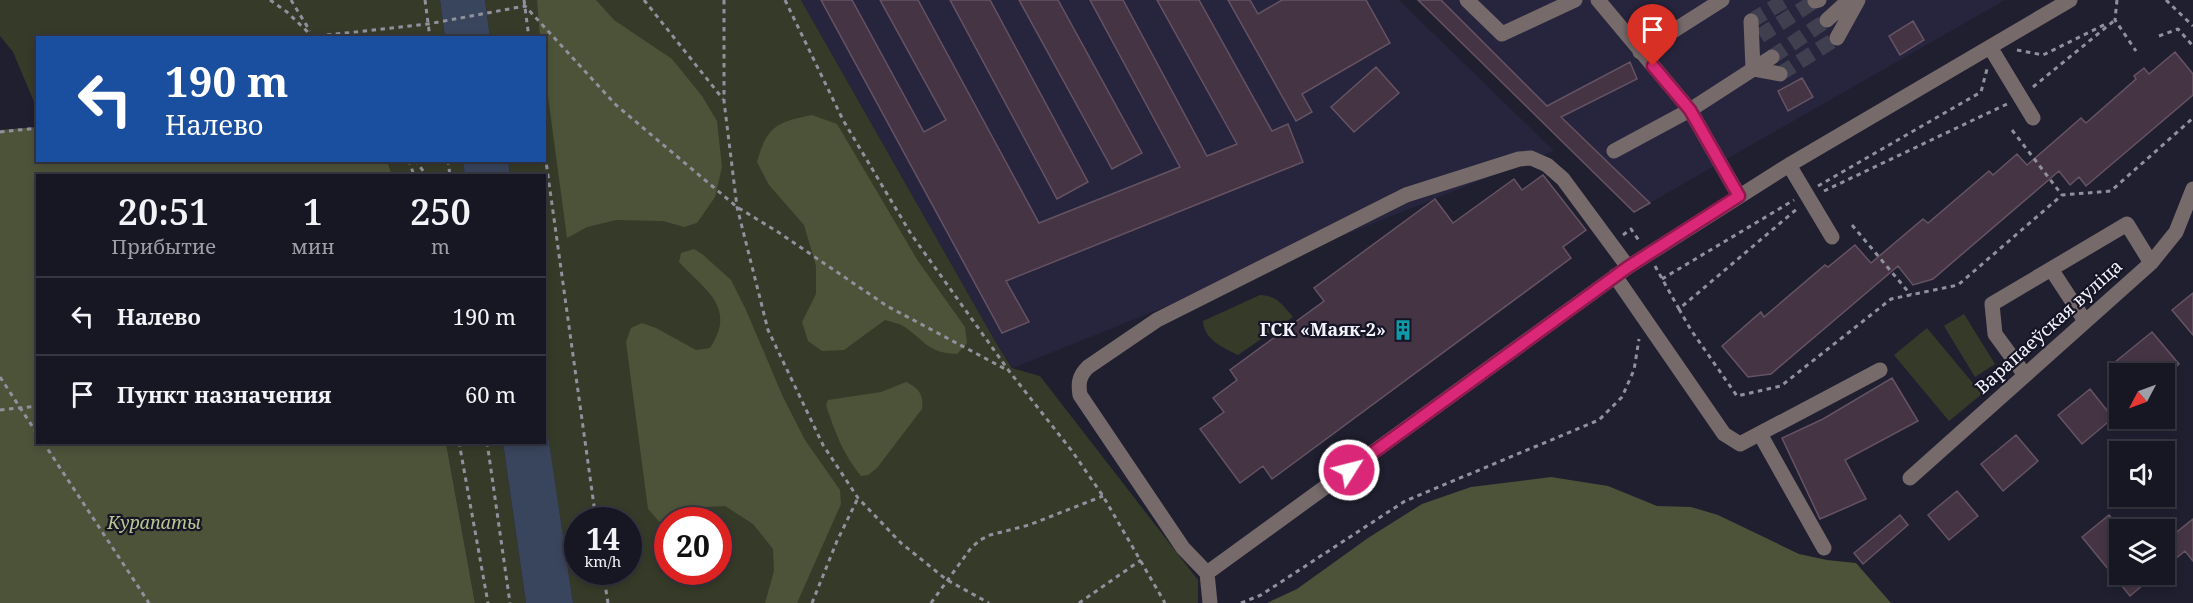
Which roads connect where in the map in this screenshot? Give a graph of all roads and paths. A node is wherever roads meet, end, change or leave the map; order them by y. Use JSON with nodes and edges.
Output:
{"nodes":[{"id":1,"x":270,"y":0,"type":"edge"},
{"id":2,"x":291,"y":0,"type":"edge"},
{"id":3,"x":425,"y":0,"type":"edge"},
{"id":4,"x":524,"y":0,"type":"edge"},
{"id":5,"x":644,"y":0,"type":"edge"},
{"id":6,"x":724,"y":0,"type":"edge"},
{"id":7,"x":785,"y":0,"type":"edge"},
{"id":8,"x":1467,"y":0,"type":"edge"},
{"id":9,"x":1575,"y":0,"type":"edge"},
{"id":10,"x":1598,"y":0,"type":"edge"},
{"id":11,"x":1722,"y":0,"type":"edge"},
{"id":12,"x":1849,"y":0,"type":"edge"},
{"id":13,"x":1858,"y":0,"type":"edge"},
{"id":14,"x":2070,"y":0,"type":"edge"},
{"id":15,"x":2117,"y":0,"type":"edge"},
{"id":16,"x":2166,"y":0,"type":"edge"},
{"id":17,"x":525,"y":6,"type":"junction"},
{"id":18,"x":1827,"y":20,"type":"tunnel mouth"},
{"id":19,"x":2115,"y":20,"type":"junction"},
{"id":20,"x":1751,"y":21,"type":"dead end"},
{"id":21,"x":428,"y":24,"type":"junction"},
{"id":22,"x":2193,"y":26,"type":"edge"},
{"id":23,"x":314,"y":36,"type":"edge"},
{"id":24,"x":430,"y":36,"type":"edge"},
{"id":25,"x":530,"y":36,"type":"edge"},
{"id":26,"x":1760,"y":36,"type":"dead end"},
{"id":27,"x":2159,"y":36,"type":"dead end"},
{"id":28,"x":1838,"y":38,"type":"tunnel mouth"},
{"id":29,"x":2193,"y":46,"type":"edge"},
{"id":30,"x":2136,"y":51,"type":"dead end"},
{"id":31,"x":1640,"y":52,"type":"junction"},
{"id":32,"x":1994,"y":54,"type":"junction"},
{"id":33,"x":1772,"y":57,"type":"tunnel mouth"},
{"id":34,"x":1753,"y":69,"type":"junction"},
{"id":35,"x":1780,"y":74,"type":"tunnel mouth"},
{"id":36,"x":2021,"y":97,"type":"junction"},
{"id":37,"x":724,"y":101,"type":"junction"},
{"id":38,"x":1690,"y":110,"type":"junction"},
{"id":39,"x":2033,"y":117,"type":"dead end"},
{"id":40,"x":2193,"y":118,"type":"edge"},
{"id":41,"x":36,"y":128,"type":"edge"},
{"id":42,"x":2012,"y":130,"type":"dead end"},
{"id":43,"x":0,"y":132,"type":"edge"},
{"id":44,"x":1614,"y":151,"type":"dead end"},
{"id":45,"x":546,"y":162,"type":"edge"},
{"id":46,"x":1789,"y":165,"type":"junction"},
{"id":47,"x":547,"y":177,"type":"edge"},
{"id":48,"x":2193,"y":189,"type":"edge"},
{"id":49,"x":2062,"y":195,"type":"junction"},
{"id":50,"x":1739,"y":196,"type":"junction"},
{"id":51,"x":1808,"y":196,"type":"junction"},
{"id":52,"x":736,"y":207,"type":"junction"},
{"id":53,"x":1852,"y":225,"type":"dead end"},
{"id":54,"x":1832,"y":237,"type":"dead end"},
{"id":55,"x":1611,"y":243,"type":"junction"},
{"id":56,"x":1648,"y":254,"type":"junction"},
{"id":57,"x":2151,"y":263,"type":"junction"},
{"id":58,"x":1628,"y":267,"type":"junction"},
{"id":59,"x":2050,"y":269,"type":"junction"},
{"id":60,"x":1615,"y":276,"type":"junction"},
{"id":61,"x":1662,"y":279,"type":"junction"},
{"id":62,"x":1911,"y":295,"type":"junction"},
{"id":63,"x":1637,"y":307,"type":"junction"},
{"id":64,"x":1679,"y":309,"type":"junction"},
{"id":65,"x":2085,"y":321,"type":"junction"},
{"id":66,"x":1880,"y":370,"type":"dead end"},
{"id":67,"x":1009,"y":371,"type":"junction"},
{"id":68,"x":2025,"y":375,"type":"junction"},
{"id":69,"x":0,"y":377,"type":"edge"},
{"id":70,"x":36,"y":406,"type":"edge"},
{"id":71,"x":19,"y":407,"type":"junction"},
{"id":72,"x":0,"y":410,"type":"edge"},
{"id":73,"x":36,"y":432,"type":"edge"},
{"id":74,"x":1760,"y":434,"type":"junction"},
{"id":75,"x":44,"y":444,"type":"edge"},
{"id":76,"x":459,"y":444,"type":"edge"},
{"id":77,"x":487,"y":444,"type":"edge"},
{"id":78,"x":1910,"y":478,"type":"dead end"},
{"id":79,"x":1103,"y":496,"type":"junction"},
{"id":80,"x":858,"y":498,"type":"junction"},
{"id":81,"x":594,"y":507,"type":"edge"},
{"id":82,"x":1824,"y":548,"type":"dead end"},
{"id":83,"x":1141,"y":560,"type":"junction"},
{"id":84,"x":1207,"y":573,"type":"junction"},
{"id":85,"x":947,"y":580,"type":"junction"},
{"id":86,"x":605,"y":585,"type":"edge"},
{"id":87,"x":149,"y":603,"type":"edge"},
{"id":88,"x":488,"y":603,"type":"edge"},
{"id":89,"x":510,"y":603,"type":"edge"},
{"id":90,"x":608,"y":603,"type":"edge"},
{"id":91,"x":812,"y":603,"type":"edge"},
{"id":92,"x":931,"y":603,"type":"edge"},
{"id":93,"x":989,"y":603,"type":"edge"},
{"id":94,"x":1080,"y":603,"type":"edge"},
{"id":95,"x":1165,"y":603,"type":"edge"},
{"id":96,"x":1210,"y":603,"type":"edge"},
{"id":97,"x":1241,"y":603,"type":"edge"}],
"edges":[{"from":1,"to":23,"type":"path"},
{"from":2,"to":23,"type":"path"},
{"from":3,"to":21,"type":"path"},
{"from":4,"to":17,"type":"path"},
{"from":5,"to":37,"type":"path"},
{"from":6,"to":37,"type":"path"},
{"from":7,"to":67,"type":"path"},
{"from":8,"to":9,"type":"street"},
{"from":10,"to":31,"type":"street"},
{"from":11,"to":31,"type":"street"},
{"from":12,"to":18,"type":"street"},
{"from":13,"to":28,"type":"street"},
{"from":14,"to":32,"type":"street"},
{"from":15,"to":19,"type":"path"},
{"from":16,"to":22,"type":"path"},
{"from":17,"to":21,"type":"path"},
{"from":17,"to":25,"type":"path"},
{"from":17,"to":52,"type":"path"},
{"from":19,"to":30,"type":"path"},
{"from":19,"to":32,"type":"path"},
{"from":19,"to":36,"type":"path"},
{"from":20,"to":34,"type":"street"},
{"from":21,"to":23,"type":"path"},
{"from":21,"to":24,"type":"path"},
{"from":26,"to":34,"type":"street"},
{"from":27,"to":29,"type":"path"},
{"from":31,"to":38,"type":"street"},
{"from":32,"to":36,"type":"street"},
{"from":32,"to":46,"type":"street"},
{"from":32,"to":51,"type":"path"},
{"from":33,"to":34,"type":"street"},
{"from":34,"to":35,"type":"street"},
{"from":34,"to":38,"type":"street"},
{"from":36,"to":39,"type":"street"},
{"from":36,"to":51,"type":"path"},
{"from":37,"to":52,"type":"path"},
{"from":38,"to":44,"type":"street"},
{"from":38,"to":50,"type":"street"},
{"from":40,"to":49,"type":"path"},
{"from":41,"to":43,"type":"path"},
{"from":42,"to":49,"type":"path"},
{"from":45,"to":47,"type":"path"},
{"from":46,"to":50,"type":"street"},
{"from":46,"to":51,"type":"street"},
{"from":47,"to":81,"type":"path"},
{"from":48,"to":57,"type":"street","name":"Варапаеўская вуліца"},
{"from":49,"to":62,"type":"path"},
{"from":50,"to":56,"type":"street"},
{"from":51,"to":54,"type":"street"},
{"from":51,"to":61,"type":"path"},
{"from":51,"to":64,"type":"path"},
{"from":52,"to":67,"type":"path"},
{"from":52,"to":80,"type":"path"},
{"from":53,"to":62,"type":"path"},
{"from":55,"to":56,"type":"path"},
{"from":55,"to":58,"type":"street"},
{"from":55,"to":84,"type":"street"},
{"from":56,"to":58,"type":"street"},
{"from":56,"to":61,"type":"path"},
{"from":57,"to":59,"type":"street"},
{"from":57,"to":65,"type":"street","name":"Варапаеўская вуліца"},
{"from":58,"to":60,"type":"street"},
{"from":59,"to":65,"type":"street"},
{"from":59,"to":68,"type":"street"},
{"from":60,"to":63,"type":"street"},
{"from":60,"to":84,"type":"street"},
{"from":61,"to":64,"type":"path"},
{"from":62,"to":64,"type":"path"},
{"from":63,"to":74,"type":"street"},
{"from":63,"to":97,"type":"path"},
{"from":65,"to":68,"type":"street","name":"Варапаеўская вуліца"},
{"from":66,"to":74,"type":"street"},
{"from":67,"to":79,"type":"path"},
{"from":68,"to":78,"type":"street","name":"Варапаеўская вуліца"},
{"from":69,"to":71,"type":"path"},
{"from":70,"to":71,"type":"path"},
{"from":71,"to":72,"type":"path"},
{"from":71,"to":73,"type":"path"},
{"from":74,"to":82,"type":"street"},
{"from":75,"to":87,"type":"path"},
{"from":76,"to":88,"type":"path"},
{"from":77,"to":89,"type":"path"},
{"from":79,"to":83,"type":"path"},
{"from":79,"to":85,"type":"path"},
{"from":80,"to":85,"type":"path"},
{"from":80,"to":91,"type":"path"},
{"from":83,"to":94,"type":"path"},
{"from":83,"to":95,"type":"path"},
{"from":84,"to":96,"type":"street"},
{"from":85,"to":92,"type":"path"},
{"from":85,"to":93,"type":"path"},
{"from":86,"to":90,"type":"path"}]}
